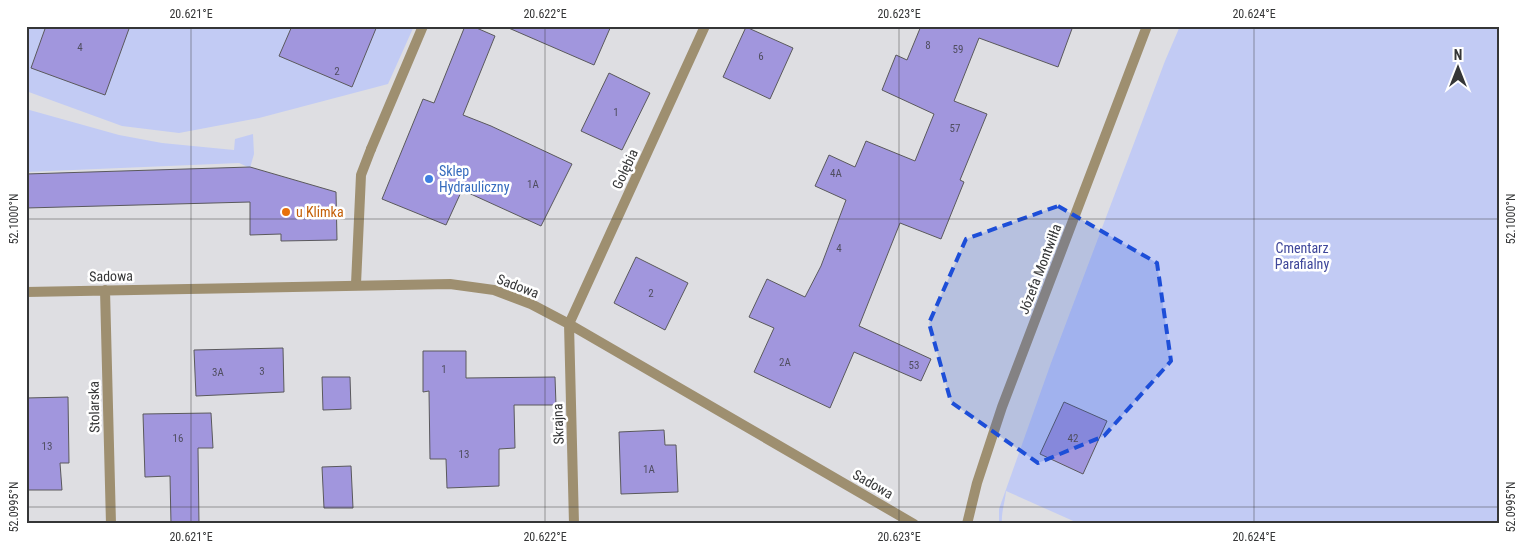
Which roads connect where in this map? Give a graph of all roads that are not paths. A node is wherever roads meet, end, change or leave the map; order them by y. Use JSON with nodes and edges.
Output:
{"nodes":[{"id":1,"x":423,"y":26,"type":"edge"},
{"id":2,"x":705,"y":26,"type":"edge"},
{"id":3,"x":1147,"y":26,"type":"edge"},
{"id":4,"x":356,"y":284,"type":"junction"},
{"id":5,"x":105,"y":290,"type":"junction"},
{"id":6,"x":26,"y":292,"type":"edge"},
{"id":7,"x":569,"y":324,"type":"junction"},
{"id":8,"x":111,"y":524,"type":"edge"},
{"id":9,"x":574,"y":524,"type":"edge"},
{"id":10,"x":914,"y":524,"type":"edge"},
{"id":11,"x":967,"y":524,"type":"edge"}],
"edges":[{"from":1,"to":4,"type":"street"},
{"from":2,"to":7,"type":"street","name":"Gołębia"},
{"from":3,"to":11,"type":"street","name":"Józefa Montwiłła"},
{"from":4,"to":5,"type":"street","name":"Sadowa"},
{"from":4,"to":7,"type":"street","name":"Sadowa"},
{"from":5,"to":6,"type":"street","name":"Sadowa"},
{"from":5,"to":8,"type":"street","name":"Stolarska"},
{"from":7,"to":9,"type":"street","name":"Skrajna"},
{"from":7,"to":10,"type":"street","name":"Sadowa"}]}
